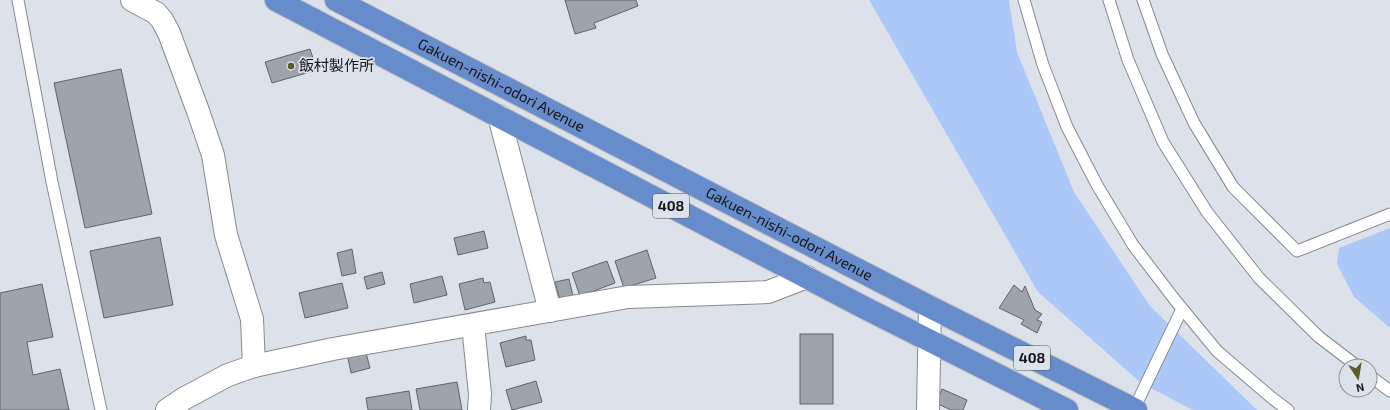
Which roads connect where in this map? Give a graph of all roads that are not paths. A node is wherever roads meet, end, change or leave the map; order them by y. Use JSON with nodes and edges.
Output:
{"nodes":[{"id":1,"x":18,"y":0,"type":"edge"},
{"id":2,"x":132,"y":0,"type":"edge"},
{"id":3,"x":276,"y":0,"type":"edge"},
{"id":4,"x":336,"y":0,"type":"edge"},
{"id":5,"x":1024,"y":0,"type":"edge"},
{"id":6,"x":1108,"y":0,"type":"edge"},
{"id":7,"x":1143,"y":0,"type":"edge"},
{"id":8,"x":499,"y":116,"type":"junction"},
{"id":9,"x":1390,"y":214,"type":"edge"},
{"id":10,"x":807,"y":277,"type":"junction"},
{"id":11,"x":930,"y":307,"type":"junction"},
{"id":12,"x":1182,"y":309,"type":"junction"},
{"id":13,"x":550,"y":311,"type":"junction"},
{"id":14,"x":473,"y":325,"type":"junction"},
{"id":15,"x":930,"y":341,"type":"junction"},
{"id":16,"x":1347,"y":358,"type":"edge"},
{"id":17,"x":254,"y":366,"type":"junction"},
{"id":18,"x":1378,"y":382,"type":"edge"},
{"id":19,"x":1390,"y":391,"type":"edge"},
{"id":20,"x":101,"y":410,"type":"edge"},
{"id":21,"x":167,"y":410,"type":"edge"},
{"id":22,"x":479,"y":410,"type":"edge"},
{"id":23,"x":928,"y":410,"type":"edge"},
{"id":24,"x":1067,"y":410,"type":"edge"},
{"id":25,"x":1135,"y":410,"type":"edge"},
{"id":26,"x":1288,"y":410,"type":"edge"}],
"edges":[{"from":1,"to":20,"type":"lane"},
{"from":2,"to":17,"type":"street"},
{"from":3,"to":8,"type":"highway","name":"Gakuen-nishi-odori Avenue","number":"408"},
{"from":4,"to":11,"type":"highway","name":"Gakuen-nishi-odori Avenue","number":"408"},
{"from":5,"to":12,"type":"lane"},
{"from":6,"to":16,"type":"lane"},
{"from":7,"to":9,"type":"lane"},
{"from":8,"to":10,"type":"highway","name":"Gakuen-nishi-odori Avenue","number":"408"},
{"from":8,"to":13,"type":"street"},
{"from":10,"to":13,"type":"street"},
{"from":10,"to":15,"type":"highway","name":"Gakuen-nishi-odori Avenue","number":"408"},
{"from":11,"to":15,"type":"street"},
{"from":11,"to":25,"type":"highway","name":"Gakuen-nishi-odori Avenue","number":"408"},
{"from":12,"to":25,"type":"lane"},
{"from":12,"to":26,"type":"lane"},
{"from":13,"to":14,"type":"street"},
{"from":14,"to":17,"type":"street"},
{"from":14,"to":22,"type":"street"},
{"from":15,"to":23,"type":"street"},
{"from":15,"to":24,"type":"highway","name":"Gakuen-nishi-odori Avenue","number":"408"},
{"from":17,"to":21,"type":"street"},
{"from":18,"to":19,"type":"lane"}]}
